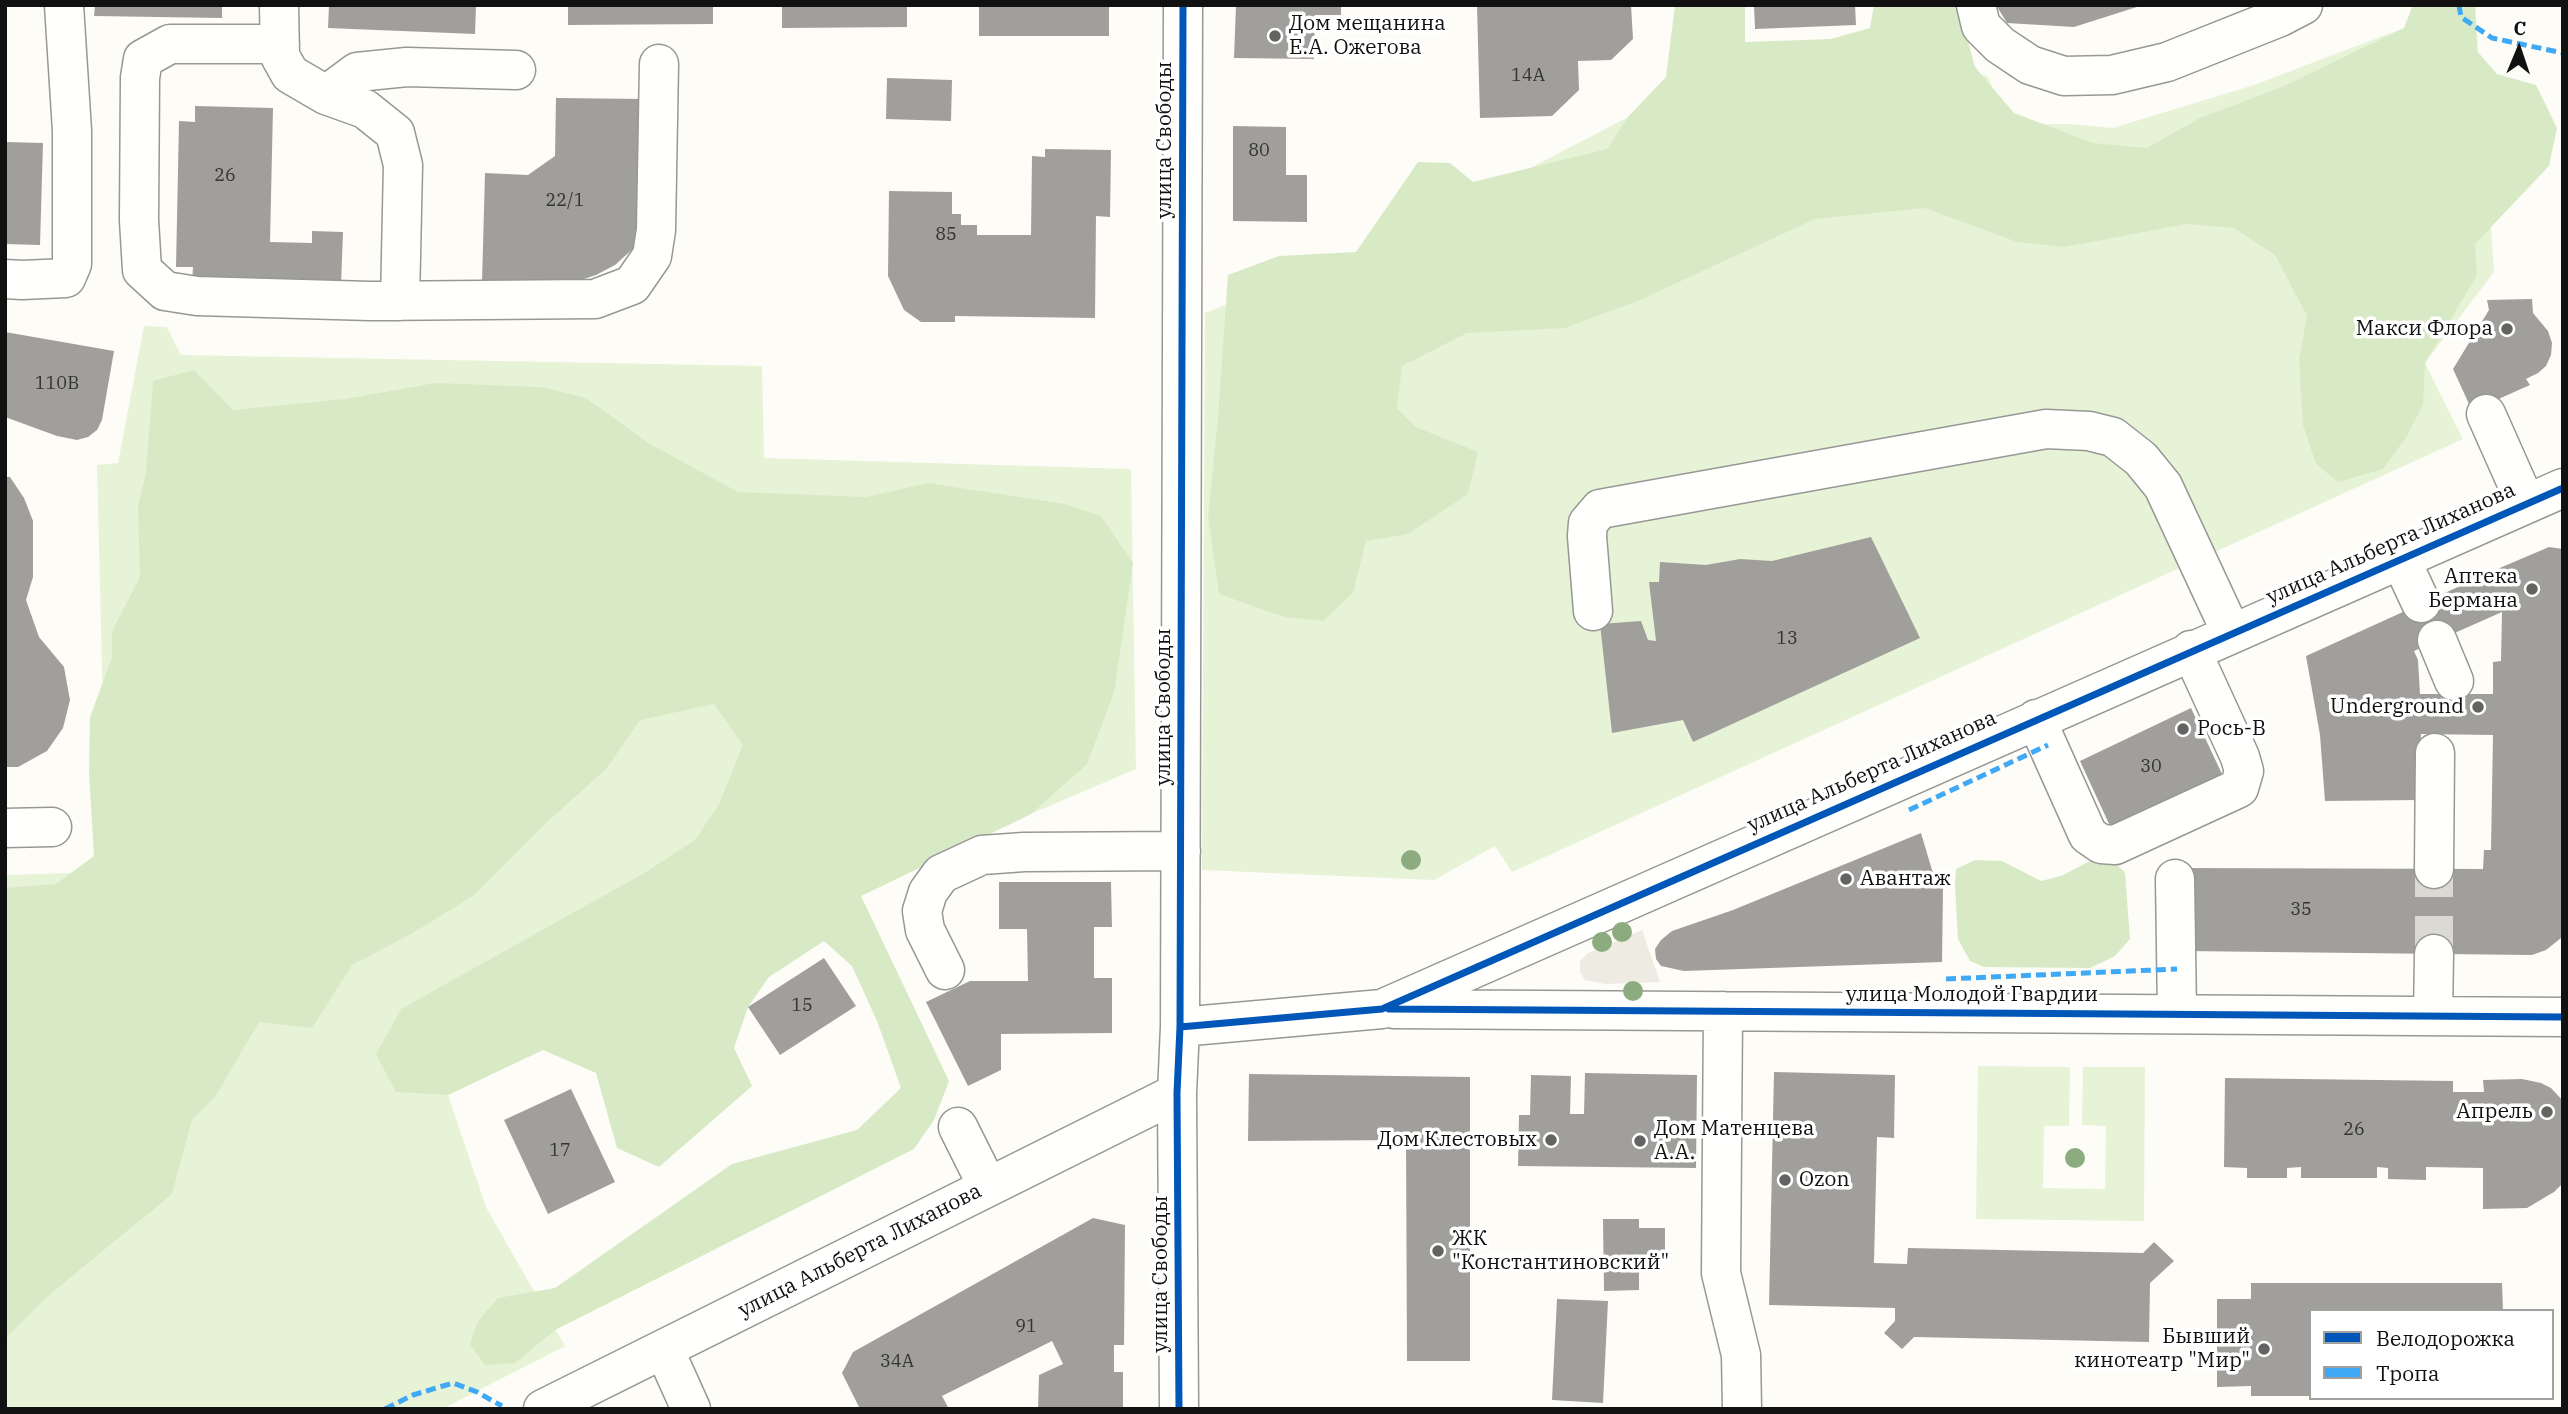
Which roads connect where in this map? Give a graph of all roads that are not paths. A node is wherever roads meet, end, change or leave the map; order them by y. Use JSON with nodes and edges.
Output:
{"nodes":[{"id":1,"x":64,"y":5,"type":"edge"},
{"id":2,"x":279,"y":5,"type":"edge"},
{"id":3,"x":1183,"y":5,"type":"edge"},
{"id":4,"x":1976,"y":5,"type":"edge"},
{"id":5,"x":2303,"y":5,"type":"edge"},
{"id":6,"x":280,"y":44,"type":"junction"},
{"id":7,"x":659,"y":64,"type":"dead end"},
{"id":8,"x":516,"y":70,"type":"dead end"},
{"id":9,"x":326,"y":95,"type":"junction"},
{"id":10,"x":5,"y":279,"type":"edge"},
{"id":11,"x":400,"y":301,"type":"junction"},
{"id":12,"x":2486,"y":414,"type":"dead end"},
{"id":13,"x":2563,"y":488,"type":"edge"},
{"id":14,"x":2526,"y":504,"type":"junction"},
{"id":15,"x":2400,"y":558,"type":"junction"},
{"id":16,"x":2421,"y":603,"type":"dead end"},
{"id":17,"x":1592,"y":611,"type":"dead end"},
{"id":18,"x":2231,"y":632,"type":"junction"},
{"id":19,"x":2437,"y":640,"type":"dead end"},
{"id":20,"x":2191,"y":650,"type":"junction"},
{"id":21,"x":2454,"y":681,"type":"dead end"},
{"id":22,"x":2036,"y":719,"type":"junction"},
{"id":23,"x":2435,"y":753,"type":"dead end"},
{"id":24,"x":52,"y":827,"type":"dead end"},
{"id":25,"x":5,"y":828,"type":"edge"},
{"id":26,"x":1181,"y":851,"type":"junction"},
{"id":27,"x":2434,"y":869,"type":"tunnel mouth"},
{"id":28,"x":2175,"y":879,"type":"dead end"},
{"id":29,"x":2434,"y":954,"type":"tunnel mouth"},
{"id":30,"x":946,"y":970,"type":"dead end"},
{"id":31,"x":1381,"y":1009,"type":"junction"},
{"id":32,"x":1723,"y":1011,"type":"junction"},
{"id":33,"x":2177,"y":1013,"type":"junction"},
{"id":34,"x":2433,"y":1016,"type":"junction"},
{"id":35,"x":2563,"y":1017,"type":"edge"},
{"id":36,"x":1180,"y":1027,"type":"junction"},
{"id":37,"x":1177,"y":1093,"type":"junction"},
{"id":38,"x":958,"y":1127,"type":"dead end"},
{"id":39,"x":988,"y":1187,"type":"junction"},
{"id":40,"x":664,"y":1349,"type":"junction"},
{"id":41,"x":543,"y":1409,"type":"edge"},
{"id":42,"x":691,"y":1409,"type":"edge"},
{"id":43,"x":1179,"y":1409,"type":"edge"},
{"id":44,"x":1742,"y":1409,"type":"edge"}],
"edges":[{"from":1,"to":10,"type":"street"},
{"from":2,"to":6,"type":"street"},
{"from":3,"to":26,"type":"street","name":"улица Свободы"},
{"from":4,"to":5,"type":"street"},
{"from":6,"to":9,"type":"street"},
{"from":6,"to":11,"type":"street"},
{"from":7,"to":11,"type":"street"},
{"from":8,"to":9,"type":"street"},
{"from":9,"to":11,"type":"street"},
{"from":12,"to":14,"type":"street"},
{"from":13,"to":14,"type":"street","name":"улица Альберта Лиханова"},
{"from":14,"to":15,"type":"street","name":"улица Альберта Лиханова"},
{"from":15,"to":16,"type":"street"},
{"from":15,"to":18,"type":"street","name":"улица Альберта Лиханова"},
{"from":17,"to":18,"type":"street"},
{"from":18,"to":20,"type":"street","name":"улица Альберта Лиханова"},
{"from":19,"to":21,"type":"street"},
{"from":20,"to":22,"type":"street","name":"улица Альберта Лиханова"},
{"from":20,"to":22,"type":"street"},
{"from":22,"to":31,"type":"street","name":"улица Альберта Лиханова"},
{"from":23,"to":27,"type":"street"},
{"from":24,"to":25,"type":"street"},
{"from":26,"to":30,"type":"street"},
{"from":26,"to":36,"type":"street","name":"улица Свободы"},
{"from":28,"to":33,"type":"street"},
{"from":29,"to":34,"type":"street"},
{"from":31,"to":32,"type":"street","name":"улица Молодой Гвардии"},
{"from":31,"to":36,"type":"street","name":"улица Альберта Лиханова"},
{"from":32,"to":33,"type":"street","name":"улица Молодой Гвардии"},
{"from":32,"to":44,"type":"street"},
{"from":33,"to":34,"type":"street","name":"улица Молодой Гвардии"},
{"from":34,"to":35,"type":"street","name":"улица Молодой Гвардии"},
{"from":36,"to":37,"type":"street","name":"улица Свободы"},
{"from":37,"to":39,"type":"street","name":"улица Альберта Лиханова"},
{"from":37,"to":43,"type":"street","name":"улица Свободы"},
{"from":38,"to":39,"type":"street"},
{"from":39,"to":40,"type":"street","name":"улица Альберта Лиханова"},
{"from":40,"to":41,"type":"street","name":"улица Альберта Лиханова"},
{"from":40,"to":42,"type":"street"}]}
